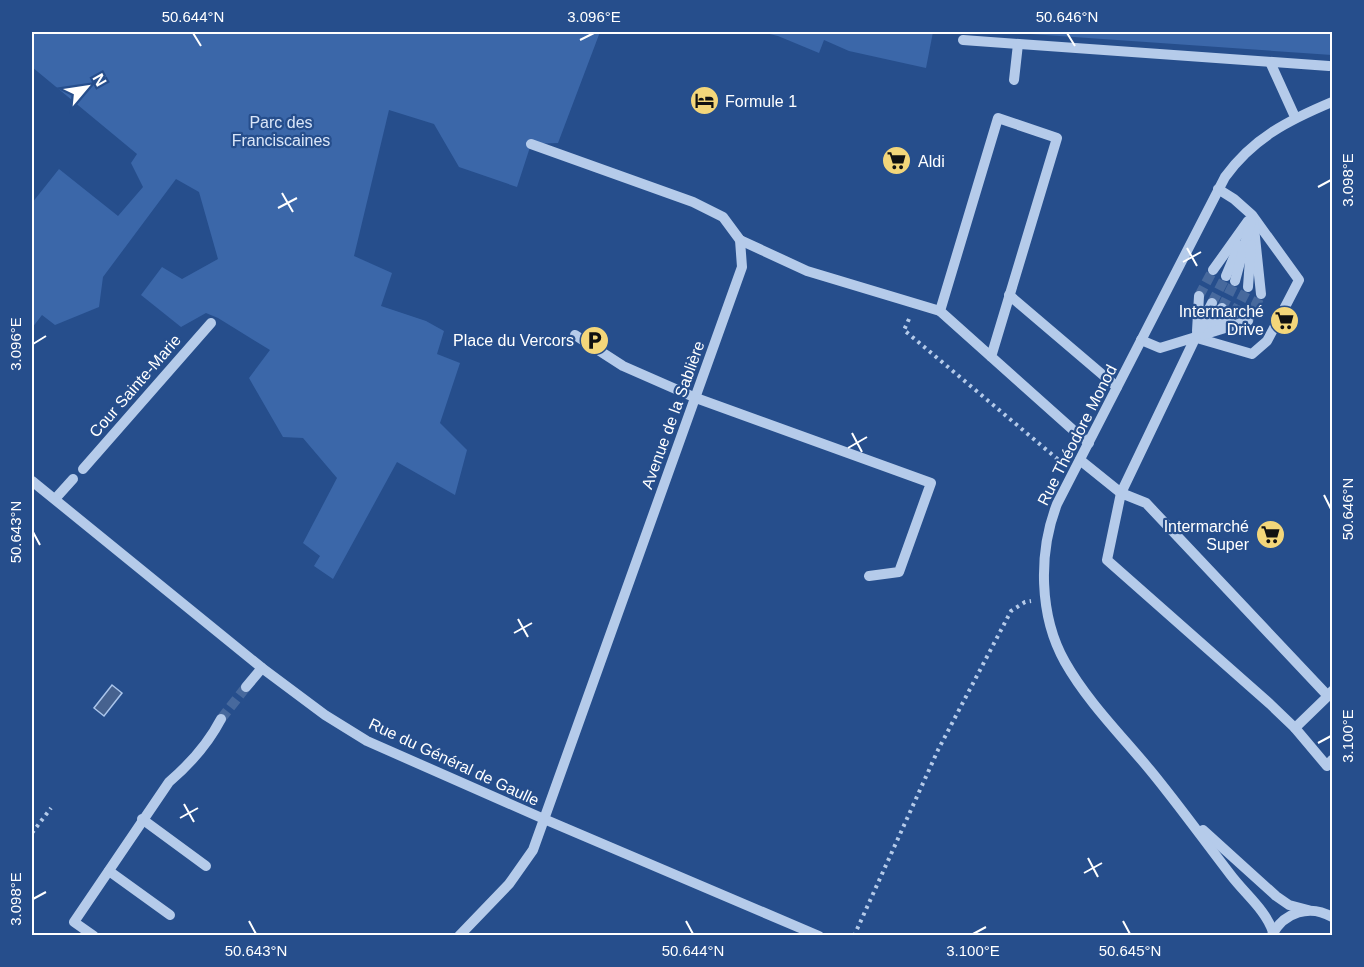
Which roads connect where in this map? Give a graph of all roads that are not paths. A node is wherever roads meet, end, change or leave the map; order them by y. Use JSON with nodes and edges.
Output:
{"nodes":[{"id":1,"x":963,"y":40,"type":"dead end"},
{"id":2,"x":1018,"y":44,"type":"junction"},
{"id":3,"x":1270,"y":62,"type":"junction"},
{"id":4,"x":1329,"y":66,"type":"dead end"},
{"id":5,"x":1014,"y":80,"type":"dead end"},
{"id":6,"x":1332,"y":102,"type":"edge"},
{"id":7,"x":1295,"y":117,"type":"junction"},
{"id":8,"x":531,"y":144,"type":"dead end"},
{"id":9,"x":1218,"y":189,"type":"junction"},
{"id":10,"x":1252,"y":215,"type":"junction"},
{"id":11,"x":740,"y":240,"type":"junction"},
{"id":12,"x":1213,"y":270,"type":"tunnel mouth"},
{"id":13,"x":1230,"y":279,"type":"tunnel mouth"},
{"id":14,"x":1248,"y":288,"type":"tunnel mouth"},
{"id":15,"x":1261,"y":294,"type":"tunnel mouth"},
{"id":16,"x":1010,"y":295,"type":"junction"},
{"id":17,"x":1199,"y":296,"type":"tunnel mouth"},
{"id":18,"x":1217,"y":305,"type":"tunnel mouth"},
{"id":19,"x":1285,"y":307,"type":"tunnel mouth"},
{"id":20,"x":940,"y":311,"type":"junction"},
{"id":21,"x":1234,"y":314,"type":"tunnel mouth"},
{"id":22,"x":1248,"y":321,"type":"dead end"},
{"id":23,"x":211,"y":323,"type":"dead end"},
{"id":24,"x":1275,"y":326,"type":"tunnel mouth"},
{"id":25,"x":575,"y":336,"type":"dead end"},
{"id":26,"x":1197,"y":337,"type":"junction"},
{"id":27,"x":1141,"y":340,"type":"junction"},
{"id":28,"x":991,"y":357,"type":"junction"},
{"id":29,"x":1117,"y":387,"type":"junction"},
{"id":30,"x":696,"y":398,"type":"junction"},
{"id":31,"x":1089,"y":443,"type":"junction"},
{"id":32,"x":1080,"y":460,"type":"junction"},
{"id":33,"x":82,"y":468,"type":"dead end"},
{"id":34,"x":73,"y":479,"type":"dead end"},
{"id":35,"x":32,"y":481,"type":"edge"},
{"id":36,"x":1121,"y":493,"type":"junction"},
{"id":37,"x":55,"y":500,"type":"junction"},
{"id":38,"x":869,"y":576,"type":"dead end"},
{"id":39,"x":262,"y":668,"type":"junction"},
{"id":40,"x":246,"y":687,"type":"tunnel mouth"},
{"id":41,"x":1330,"y":694,"type":"edge"},
{"id":42,"x":221,"y":720,"type":"tunnel mouth"},
{"id":43,"x":1295,"y":728,"type":"junction"},
{"id":44,"x":1332,"y":760,"type":"edge"},
{"id":45,"x":1188,"y":815,"type":"junction"},
{"id":46,"x":142,"y":819,"type":"junction"},
{"id":47,"x":544,"y":819,"type":"junction"},
{"id":48,"x":206,"y":866,"type":"dead end"},
{"id":49,"x":109,"y":871,"type":"junction"},
{"id":50,"x":1308,"y":910,"type":"junction"},
{"id":51,"x":170,"y":915,"type":"dead end"},
{"id":52,"x":1332,"y":917,"type":"edge"},
{"id":53,"x":1272,"y":934,"type":"edge"},
{"id":54,"x":93,"y":936,"type":"edge"},
{"id":55,"x":459,"y":936,"type":"edge"},
{"id":56,"x":819,"y":936,"type":"edge"}],
"edges":[{"from":1,"to":2,"type":"street"},
{"from":2,"to":3,"type":"street"},
{"from":2,"to":5,"type":"street"},
{"from":3,"to":4,"type":"street"},
{"from":3,"to":7,"type":"street"},
{"from":6,"to":7,"type":"street","name":"Rue Théodore Monod"},
{"from":7,"to":9,"type":"street","name":"Rue Théodore Monod"},
{"from":8,"to":11,"type":"street"},
{"from":9,"to":10,"type":"street"},
{"from":9,"to":27,"type":"street","name":"Rue Théodore Monod"},
{"from":10,"to":12,"type":"street"},
{"from":10,"to":13,"type":"street"},
{"from":10,"to":14,"type":"street"},
{"from":10,"to":15,"type":"street"},
{"from":10,"to":19,"type":"street"},
{"from":11,"to":20,"type":"street"},
{"from":11,"to":30,"type":"street","name":"Avenue de la Sablière"},
{"from":16,"to":20,"type":"street"},
{"from":16,"to":28,"type":"street"},
{"from":16,"to":29,"type":"street"},
{"from":17,"to":26,"type":"street"},
{"from":18,"to":26,"type":"street"},
{"from":20,"to":28,"type":"street"},
{"from":21,"to":26,"type":"street"},
{"from":22,"to":26,"type":"street"},
{"from":23,"to":33,"type":"street","name":"Cour Sainte-Marie"},
{"from":24,"to":26,"type":"street"},
{"from":25,"to":30,"type":"street"},
{"from":26,"to":27,"type":"street"},
{"from":26,"to":36,"type":"street"},
{"from":27,"to":29,"type":"street","name":"Rue Théodore Monod"},
{"from":28,"to":31,"type":"street"},
{"from":29,"to":31,"type":"street","name":"Rue Théodore Monod"},
{"from":30,"to":38,"type":"street"},
{"from":30,"to":47,"type":"street","name":"Avenue de la Sablière"},
{"from":31,"to":32,"type":"street","name":"Rue Théodore Monod"},
{"from":32,"to":36,"type":"street"},
{"from":32,"to":45,"type":"street","name":"Rue Théodore Monod"},
{"from":34,"to":37,"type":"street"},
{"from":35,"to":37,"type":"street","name":"Rue du Général de Gaulle"},
{"from":36,"to":41,"type":"street"},
{"from":36,"to":43,"type":"street"},
{"from":37,"to":39,"type":"street","name":"Rue du Général de Gaulle"},
{"from":39,"to":40,"type":"street"},
{"from":39,"to":47,"type":"street","name":"Rue du Général de Gaulle"},
{"from":41,"to":43,"type":"street"},
{"from":42,"to":46,"type":"street"},
{"from":43,"to":44,"type":"street"},
{"from":45,"to":50,"type":"street","name":"Rue Théodore Monod"},
{"from":45,"to":53,"type":"street","name":"Rue Théodore Monod"},
{"from":46,"to":48,"type":"street"},
{"from":46,"to":49,"type":"street"},
{"from":47,"to":55,"type":"street","name":"Avenue de la Sablière"},
{"from":47,"to":56,"type":"street","name":"Rue du Général de Gaulle"},
{"from":49,"to":51,"type":"street"},
{"from":49,"to":54,"type":"street"},
{"from":50,"to":52,"type":"street","name":"Rue Théodore Monod"},
{"from":50,"to":53,"type":"street"}]}
